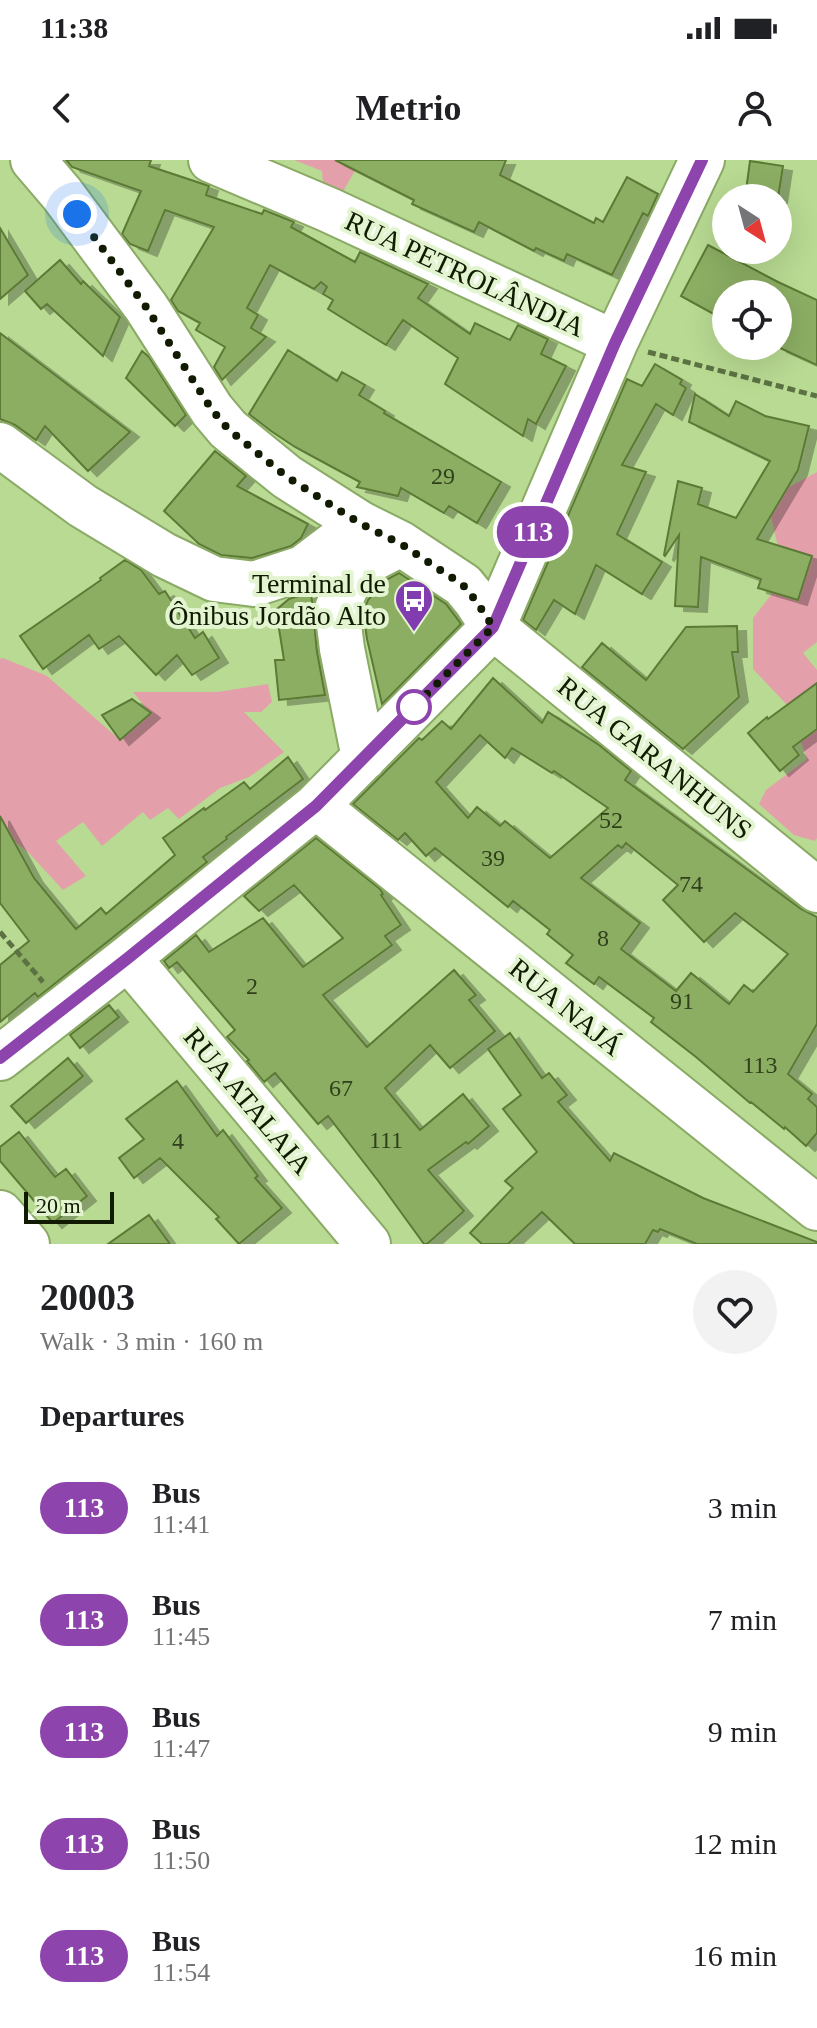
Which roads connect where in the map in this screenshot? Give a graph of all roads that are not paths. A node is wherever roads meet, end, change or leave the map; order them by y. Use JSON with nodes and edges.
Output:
{"nodes":[{"id":1,"x":33,"y":160,"type":"edge"},
{"id":2,"x":211,"y":160,"type":"edge"},
{"id":3,"x":702,"y":160,"type":"edge"},
{"id":4,"x":615,"y":343,"type":"junction"},
{"id":5,"x":0,"y":445,"type":"edge"},
{"id":6,"x":361,"y":524,"type":"junction"},
{"id":7,"x":401,"y":544,"type":"junction"},
{"id":8,"x":493,"y":627,"type":"junction"},
{"id":9,"x":364,"y":758,"type":"junction"},
{"id":10,"x":316,"y":806,"type":"junction"},
{"id":11,"x":817,"y":890,"type":"edge"},
{"id":12,"x":128,"y":958,"type":"junction"},
{"id":13,"x":0,"y":1058,"type":"edge"},
{"id":14,"x":817,"y":1208,"type":"edge"},
{"id":15,"x":0,"y":1213,"type":"edge"},
{"id":16,"x":27,"y":1244,"type":"edge"},
{"id":17,"x":368,"y":1244,"type":"edge"}],
"edges":[{"from":1,"to":6,"type":"street","name":"RUA GARANHUNS"},
{"from":2,"to":4,"type":"street","name":"RUA PETROLÂNDIA"},
{"from":3,"to":4,"type":"street"},
{"from":4,"to":8,"type":"street"},
{"from":5,"to":6,"type":"street"},
{"from":6,"to":7,"type":"street","name":"RUA GARANHUNS"},
{"from":7,"to":8,"type":"street","name":"RUA GARANHUNS"},
{"from":7,"to":9,"type":"street"},
{"from":8,"to":9,"type":"street"},
{"from":8,"to":11,"type":"street","name":"RUA GARANHUNS"},
{"from":9,"to":10,"type":"street"},
{"from":10,"to":12,"type":"street"},
{"from":10,"to":14,"type":"street","name":"RUA NAJÁ"},
{"from":12,"to":13,"type":"street"},
{"from":12,"to":17,"type":"street","name":"RUA ATALAIA"},
{"from":15,"to":16,"type":"street"}]}
